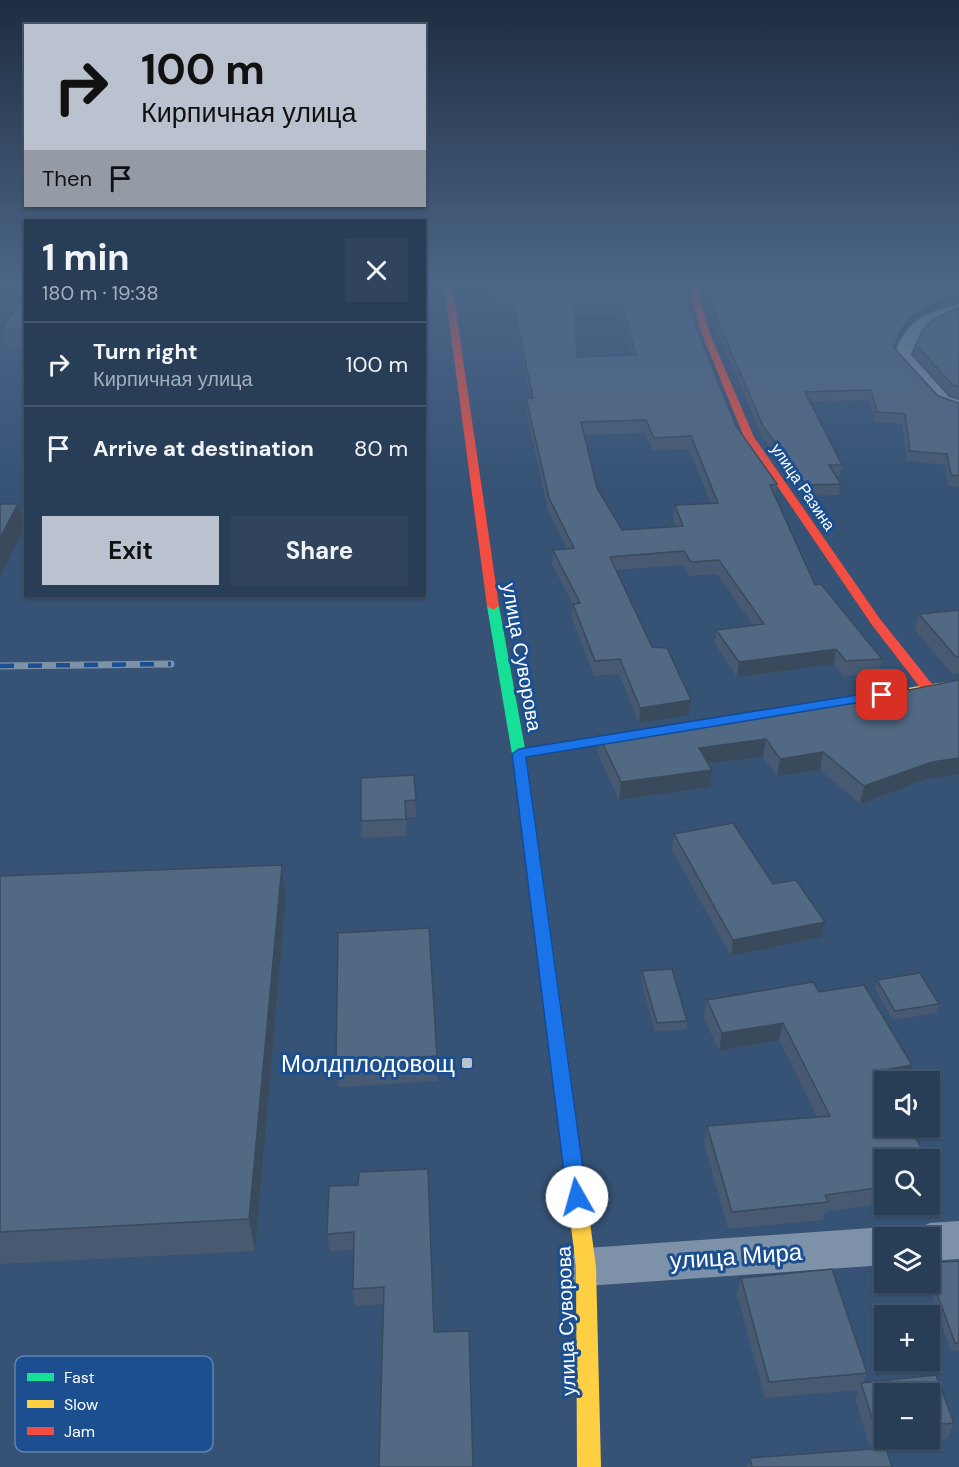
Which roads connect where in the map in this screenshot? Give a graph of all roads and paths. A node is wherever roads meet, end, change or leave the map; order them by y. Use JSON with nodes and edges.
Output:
{"nodes":[{"id":1,"x":458,"y":351,"type":"edge"},
{"id":2,"x":713,"y":351,"type":"edge"},
{"id":3,"x":904,"y":351,"type":"edge"},
{"id":4,"x":959,"y":407,"type":"edge"},
{"id":5,"x":959,"y":684,"type":"edge"},
{"id":6,"x":927,"y":687,"type":"junction"},
{"id":7,"x":729,"y":720,"type":"edge"},
{"id":8,"x":659,"y":731,"type":"edge"},
{"id":9,"x":519,"y":754,"type":"junction"},
{"id":10,"x":959,"y":1240,"type":"edge"},
{"id":11,"x":940,"y":1241,"type":"edge"},
{"id":12,"x":874,"y":1246,"type":"edge"},
{"id":13,"x":586,"y":1267,"type":"junction"},
{"id":14,"x":589,"y":1467,"type":"edge"}],
"edges":[{"from":1,"to":9,"type":"main road","name":"улица Суворова"},
{"from":2,"to":6,"type":"main road","name":"улица Разина"},
{"from":3,"to":4,"type":"street"},
{"from":5,"to":6,"type":"main road"},
{"from":6,"to":7,"type":"main road"},
{"from":8,"to":9,"type":"main road"},
{"from":9,"to":13,"type":"main road","name":"улица Суворова"},
{"from":10,"to":11,"type":"street"},
{"from":12,"to":13,"type":"street","name":"улица Мира"},
{"from":13,"to":14,"type":"main road","name":"улица Суворова"}]}
